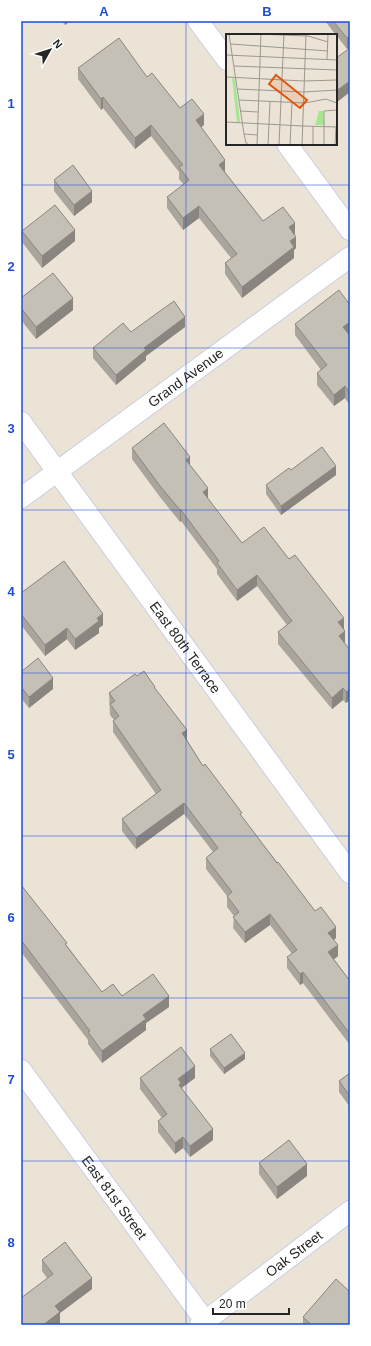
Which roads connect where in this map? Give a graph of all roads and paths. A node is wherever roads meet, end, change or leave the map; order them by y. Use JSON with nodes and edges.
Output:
{"nodes":[{"id":1,"x":198,"y":21,"type":"edge"},
{"id":2,"x":226,"y":59,"type":"edge"},
{"id":3,"x":289,"y":145,"type":"edge"},
{"id":4,"x":350,"y":230,"type":"edge"},
{"id":5,"x":350,"y":257,"type":"edge"},
{"id":6,"x":21,"y":422,"type":"edge"},
{"id":7,"x":57,"y":472,"type":"junction"},
{"id":8,"x":21,"y":498,"type":"edge"},
{"id":9,"x":350,"y":872,"type":"edge"},
{"id":10,"x":21,"y":1070,"type":"edge"},
{"id":11,"x":350,"y":1211,"type":"edge"},
{"id":12,"x":204,"y":1324,"type":"edge"}],
"edges":[{"from":1,"to":2,"type":"street"},
{"from":3,"to":4,"type":"street"},
{"from":5,"to":7,"type":"street","name":"Grand Avenue"},
{"from":6,"to":7,"type":"street","name":"East 80th Terrace"},
{"from":7,"to":8,"type":"street","name":"Grand Avenue"},
{"from":7,"to":9,"type":"street","name":"East 80th Terrace"},
{"from":10,"to":12,"type":"street","name":"East 81st Street"},
{"from":11,"to":12,"type":"street","name":"Oak Street"}]}
